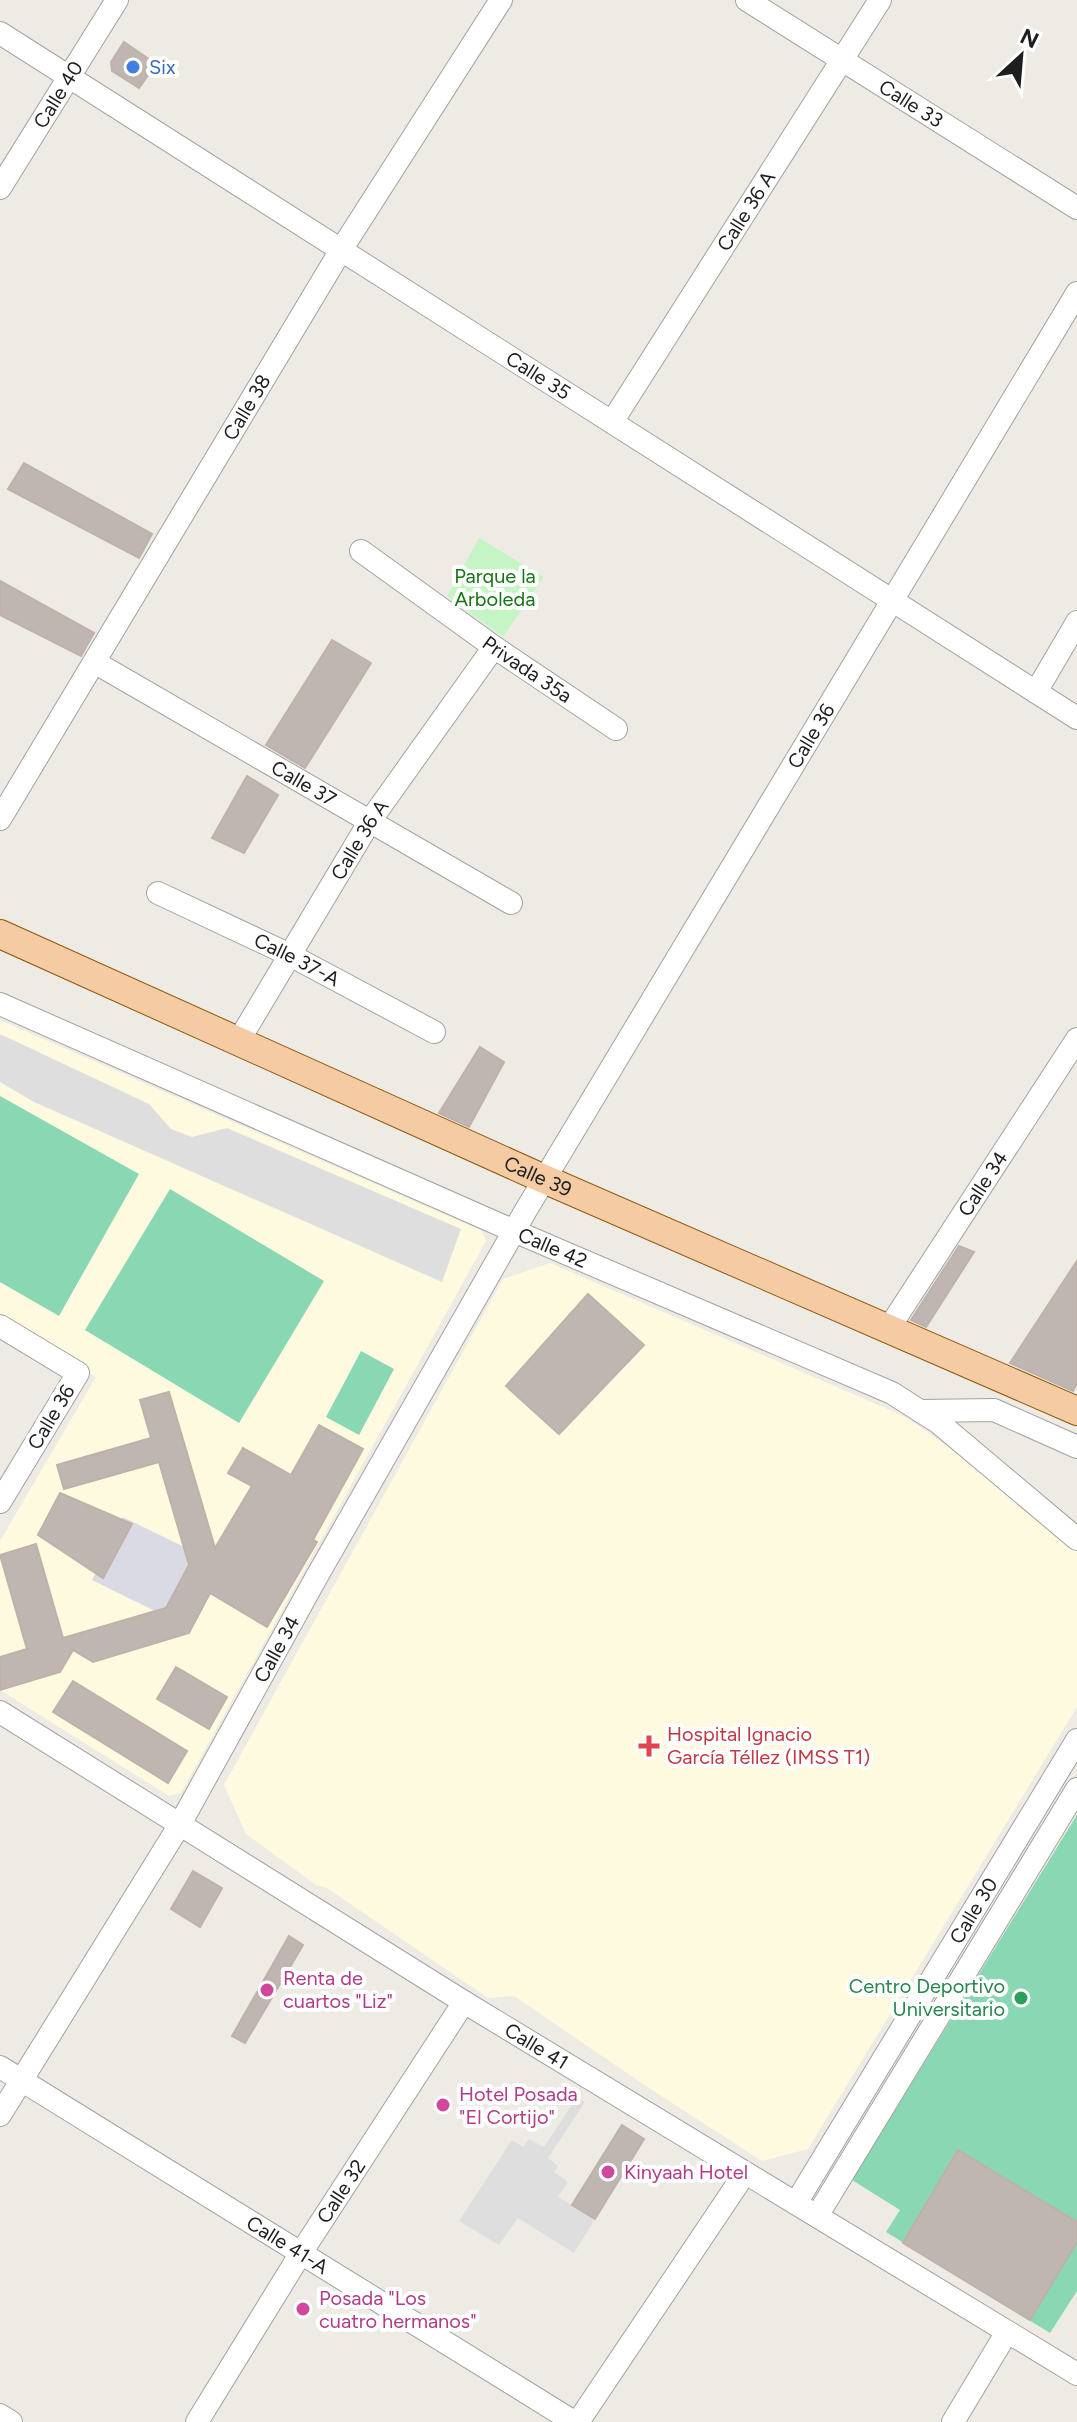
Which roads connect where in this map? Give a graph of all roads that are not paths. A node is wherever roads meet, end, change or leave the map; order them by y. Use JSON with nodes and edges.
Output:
{"nodes":[{"id":1,"x":117,"y":0,"type":"edge"},
{"id":2,"x":501,"y":0,"type":"edge"},
{"id":3,"x":747,"y":0,"type":"edge"},
{"id":4,"x":880,"y":0,"type":"edge"},
{"id":5,"x":0,"y":33,"type":"edge"},
{"id":6,"x":842,"y":60,"type":"junction"},
{"id":7,"x":68,"y":76,"type":"junction"},
{"id":8,"x":0,"y":188,"type":"edge"},
{"id":9,"x":1077,"y":208,"type":"edge"},
{"id":10,"x":341,"y":250,"type":"junction"},
{"id":11,"x":1077,"y":293,"type":"edge"},
{"id":12,"x":612,"y":422,"type":"junction"},
{"id":13,"x":361,"y":551,"type":"dead end"},
{"id":14,"x":892,"y":600,"type":"junction"},
{"id":15,"x":1077,"y":622,"type":"edge"},
{"id":16,"x":494,"y":647,"type":"junction"},
{"id":17,"x":96,"y":663,"type":"junction"},
{"id":18,"x":1036,"y":692,"type":"junction"},
{"id":19,"x":1077,"y":718,"type":"edge"},
{"id":20,"x":616,"y":729,"type":"dead end"},
{"id":21,"x":0,"y":819,"type":"edge"},
{"id":22,"x":370,"y":821,"type":"junction"},
{"id":23,"x":158,"y":893,"type":"dead end"},
{"id":24,"x":511,"y":903,"type":"dead end"},
{"id":25,"x":0,"y":934,"type":"edge"},
{"id":26,"x":290,"y":955,"type":"junction"},
{"id":27,"x":0,"y":1004,"type":"edge"},
{"id":28,"x":434,"y":1032,"type":"dead end"},
{"id":29,"x":1077,"y":1039,"type":"edge"},
{"id":30,"x":238,"y":1042,"type":"junction"},
{"id":31,"x":544,"y":1179,"type":"junction"},
{"id":32,"x":514,"y":1231,"type":"junction"},
{"id":33,"x":0,"y":1326,"type":"edge"},
{"id":34,"x":889,"y":1328,"type":"junction"},
{"id":35,"x":920,"y":1411,"type":"junction"},
{"id":36,"x":1077,"y":1411,"type":"edge"},
{"id":37,"x":1077,"y":1447,"type":"edge"},
{"id":38,"x":0,"y":1502,"type":"edge"},
{"id":39,"x":1077,"y":1539,"type":"edge"},
{"id":40,"x":0,"y":1712,"type":"edge"},
{"id":41,"x":1077,"y":1740,"type":"edge"},
{"id":42,"x":1077,"y":1789,"type":"edge"},
{"id":43,"x":179,"y":1826,"type":"junction"},
{"id":44,"x":464,"y":2002,"type":"junction"},
{"id":45,"x":0,"y":2067,"type":"edge"},
{"id":46,"x":21,"y":2080,"type":"junction"},
{"id":47,"x":0,"y":2115,"type":"edge"},
{"id":48,"x":745,"y":2173,"type":"junction"},
{"id":49,"x":796,"y":2203,"type":"junction"},
{"id":50,"x":817,"y":2216,"type":"junction"},
{"id":51,"x":301,"y":2253,"type":"junction"},
{"id":52,"x":1007,"y":2332,"type":"junction"},
{"id":53,"x":1077,"y":2374,"type":"edge"},
{"id":54,"x":0,"y":2415,"type":"edge"},
{"id":55,"x":11,"y":2422,"type":"edge"},
{"id":56,"x":197,"y":2422,"type":"edge"},
{"id":57,"x":576,"y":2422,"type":"edge"},
{"id":58,"x":953,"y":2422,"type":"edge"}],
"edges":[{"from":1,"to":7,"type":"street","name":"Calle 40"},
{"from":2,"to":10,"type":"street","name":"Calle 38"},
{"from":3,"to":6,"type":"street","name":"Calle 33"},
{"from":4,"to":6,"type":"street","name":"Calle 36 A"},
{"from":5,"to":7,"type":"street","name":"Calle 35"},
{"from":6,"to":9,"type":"street","name":"Calle 33"},
{"from":6,"to":12,"type":"street","name":"Calle 36 A"},
{"from":7,"to":8,"type":"street","name":"Calle 40"},
{"from":7,"to":10,"type":"street","name":"Calle 35"},
{"from":10,"to":12,"type":"street","name":"Calle 35"},
{"from":10,"to":17,"type":"street","name":"Calle 38"},
{"from":11,"to":14,"type":"street","name":"Calle 36"},
{"from":12,"to":14,"type":"street","name":"Calle 35"},
{"from":13,"to":16,"type":"street","name":"Privada 35a"},
{"from":14,"to":18,"type":"street","name":"Calle 35"},
{"from":14,"to":31,"type":"street","name":"Calle 36"},
{"from":15,"to":18,"type":"street"},
{"from":16,"to":20,"type":"street","name":"Privada 35a"},
{"from":16,"to":22,"type":"street","name":"Calle 36 A"},
{"from":17,"to":21,"type":"street","name":"Calle 38"},
{"from":17,"to":22,"type":"street","name":"Calle 37"},
{"from":18,"to":19,"type":"street","name":"Calle 35"},
{"from":22,"to":24,"type":"street","name":"Calle 37"},
{"from":22,"to":26,"type":"street","name":"Calle 36 A"},
{"from":23,"to":26,"type":"street","name":"Calle 37-A"},
{"from":25,"to":30,"type":"main road","name":"Calle 39"},
{"from":26,"to":28,"type":"street","name":"Calle 37-A"},
{"from":26,"to":30,"type":"street","name":"Calle 36 A"},
{"from":27,"to":32,"type":"street","name":"Calle 42"},
{"from":29,"to":34,"type":"street","name":"Calle 34"},
{"from":30,"to":31,"type":"main road","name":"Calle 39"},
{"from":31,"to":32,"type":"street","name":"Calle 34"},
{"from":31,"to":34,"type":"main road","name":"Calle 39"},
{"from":32,"to":35,"type":"street","name":"Calle 42"},
{"from":32,"to":43,"type":"street","name":"Calle 34"},
{"from":33,"to":38,"type":"street","name":"Calle 36"},
{"from":34,"to":36,"type":"main road","name":"Calle 39"},
{"from":35,"to":37,"type":"street"},
{"from":35,"to":39,"type":"street","name":"Calle 42"},
{"from":40,"to":43,"type":"street","name":"Calle 41"},
{"from":41,"to":49,"type":"street","name":"Calle 30"},
{"from":42,"to":50,"type":"street","name":"Calle 30"},
{"from":43,"to":44,"type":"street","name":"Calle 41"},
{"from":43,"to":46,"type":"street","name":"Calle 34"},
{"from":44,"to":48,"type":"street","name":"Calle 41"},
{"from":44,"to":51,"type":"street","name":"Calle 32"},
{"from":45,"to":46,"type":"street","name":"Calle 41-A"},
{"from":46,"to":47,"type":"street","name":"Calle 34"},
{"from":46,"to":51,"type":"street","name":"Calle 41-A"},
{"from":48,"to":49,"type":"street","name":"Calle 41"},
{"from":48,"to":57,"type":"street"},
{"from":49,"to":50,"type":"street","name":"Calle 41"},
{"from":50,"to":52,"type":"street","name":"Calle 41"},
{"from":51,"to":56,"type":"street","name":"Calle 32"},
{"from":51,"to":57,"type":"street","name":"Calle 41-A"},
{"from":52,"to":53,"type":"street","name":"Calle 41"},
{"from":52,"to":58,"type":"street"},
{"from":54,"to":55,"type":"street"}]}
